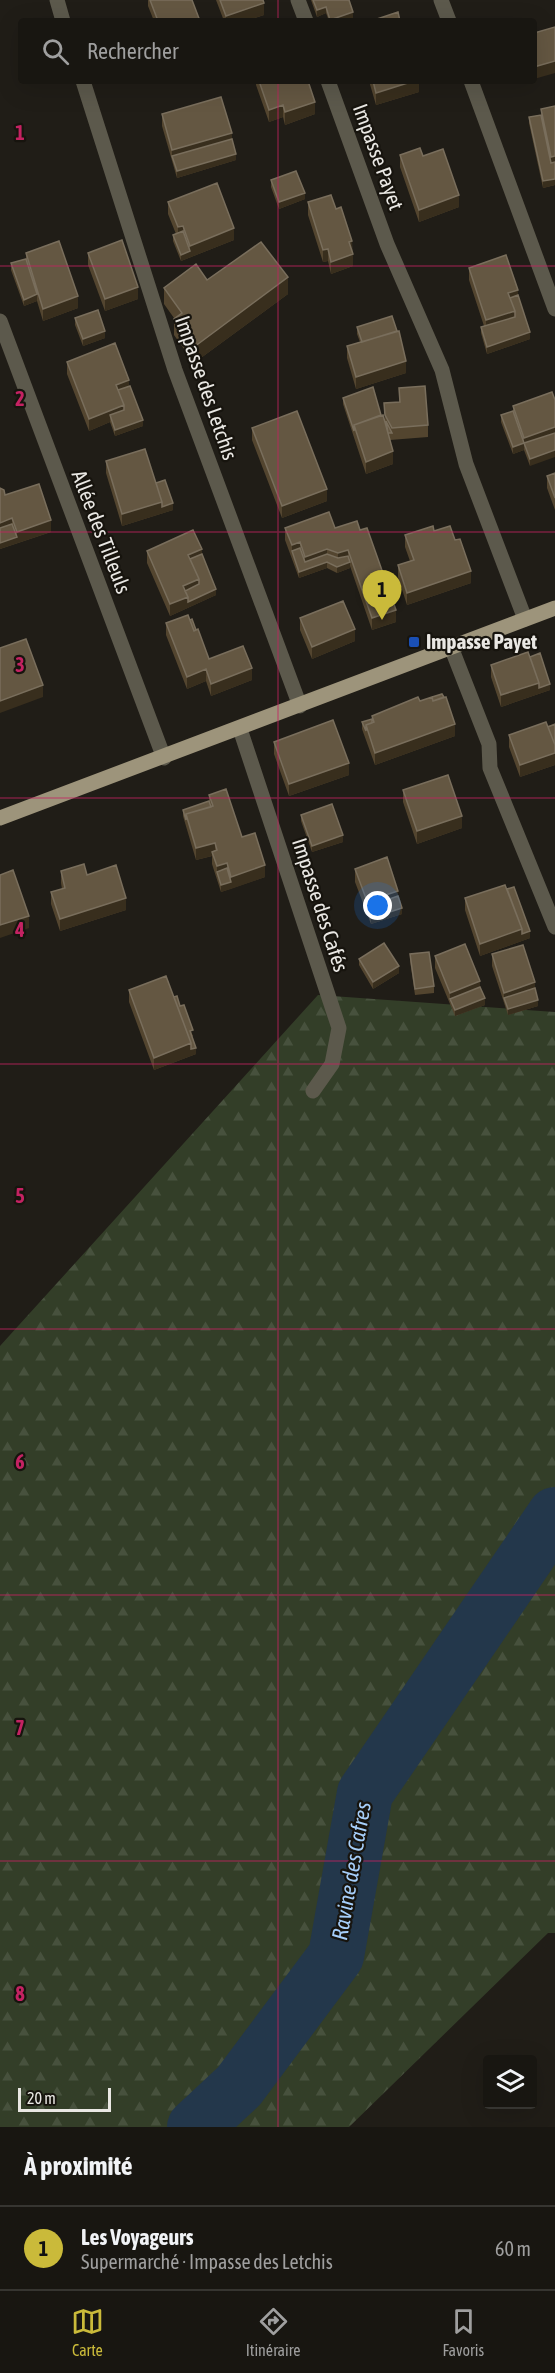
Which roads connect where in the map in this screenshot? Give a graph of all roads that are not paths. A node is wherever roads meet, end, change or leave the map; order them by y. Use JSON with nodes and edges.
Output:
{"nodes":[{"id":1,"x":57,"y":0,"type":"edge"},
{"id":2,"x":298,"y":0,"type":"edge"},
{"id":3,"x":441,"y":0,"type":"edge"},
{"id":4,"x":62,"y":18,"type":"edge"},
{"id":5,"x":305,"y":18,"type":"edge"},
{"id":6,"x":448,"y":18,"type":"edge"},
{"id":7,"x":84,"y":84,"type":"edge"},
{"id":8,"x":329,"y":84,"type":"edge"},
{"id":9,"x":472,"y":84,"type":"edge"},
{"id":10,"x":555,"y":309,"type":"edge"},
{"id":11,"x":0,"y":321,"type":"edge"},
{"id":12,"x":555,"y":608,"type":"edge"},
{"id":13,"x":525,"y":619,"type":"junction"},
{"id":14,"x":451,"y":647,"type":"junction"},
{"id":15,"x":300,"y":706,"type":"junction"},
{"id":16,"x":240,"y":729,"type":"junction"},
{"id":17,"x":164,"y":758,"type":"junction"},
{"id":18,"x":0,"y":819,"type":"edge"},
{"id":19,"x":555,"y":927,"type":"edge"},
{"id":20,"x":314,"y":1091,"type":"dead end"}],
"edges":[{"from":1,"to":4,"type":"street"},
{"from":2,"to":5,"type":"street"},
{"from":3,"to":6,"type":"street"},
{"from":7,"to":15,"type":"street","name":"Impasse des Letchis"},
{"from":8,"to":13,"type":"street","name":"Impasse Payet"},
{"from":9,"to":10,"type":"street"},
{"from":11,"to":17,"type":"street","name":"Allée des Tilleuls"},
{"from":12,"to":13,"type":"main road"},
{"from":13,"to":14,"type":"main road"},
{"from":14,"to":15,"type":"main road"},
{"from":14,"to":19,"type":"street"},
{"from":15,"to":16,"type":"main road"},
{"from":16,"to":17,"type":"main road"},
{"from":16,"to":20,"type":"street","name":"Impasse des Cafés"},
{"from":17,"to":18,"type":"main road"}]}
